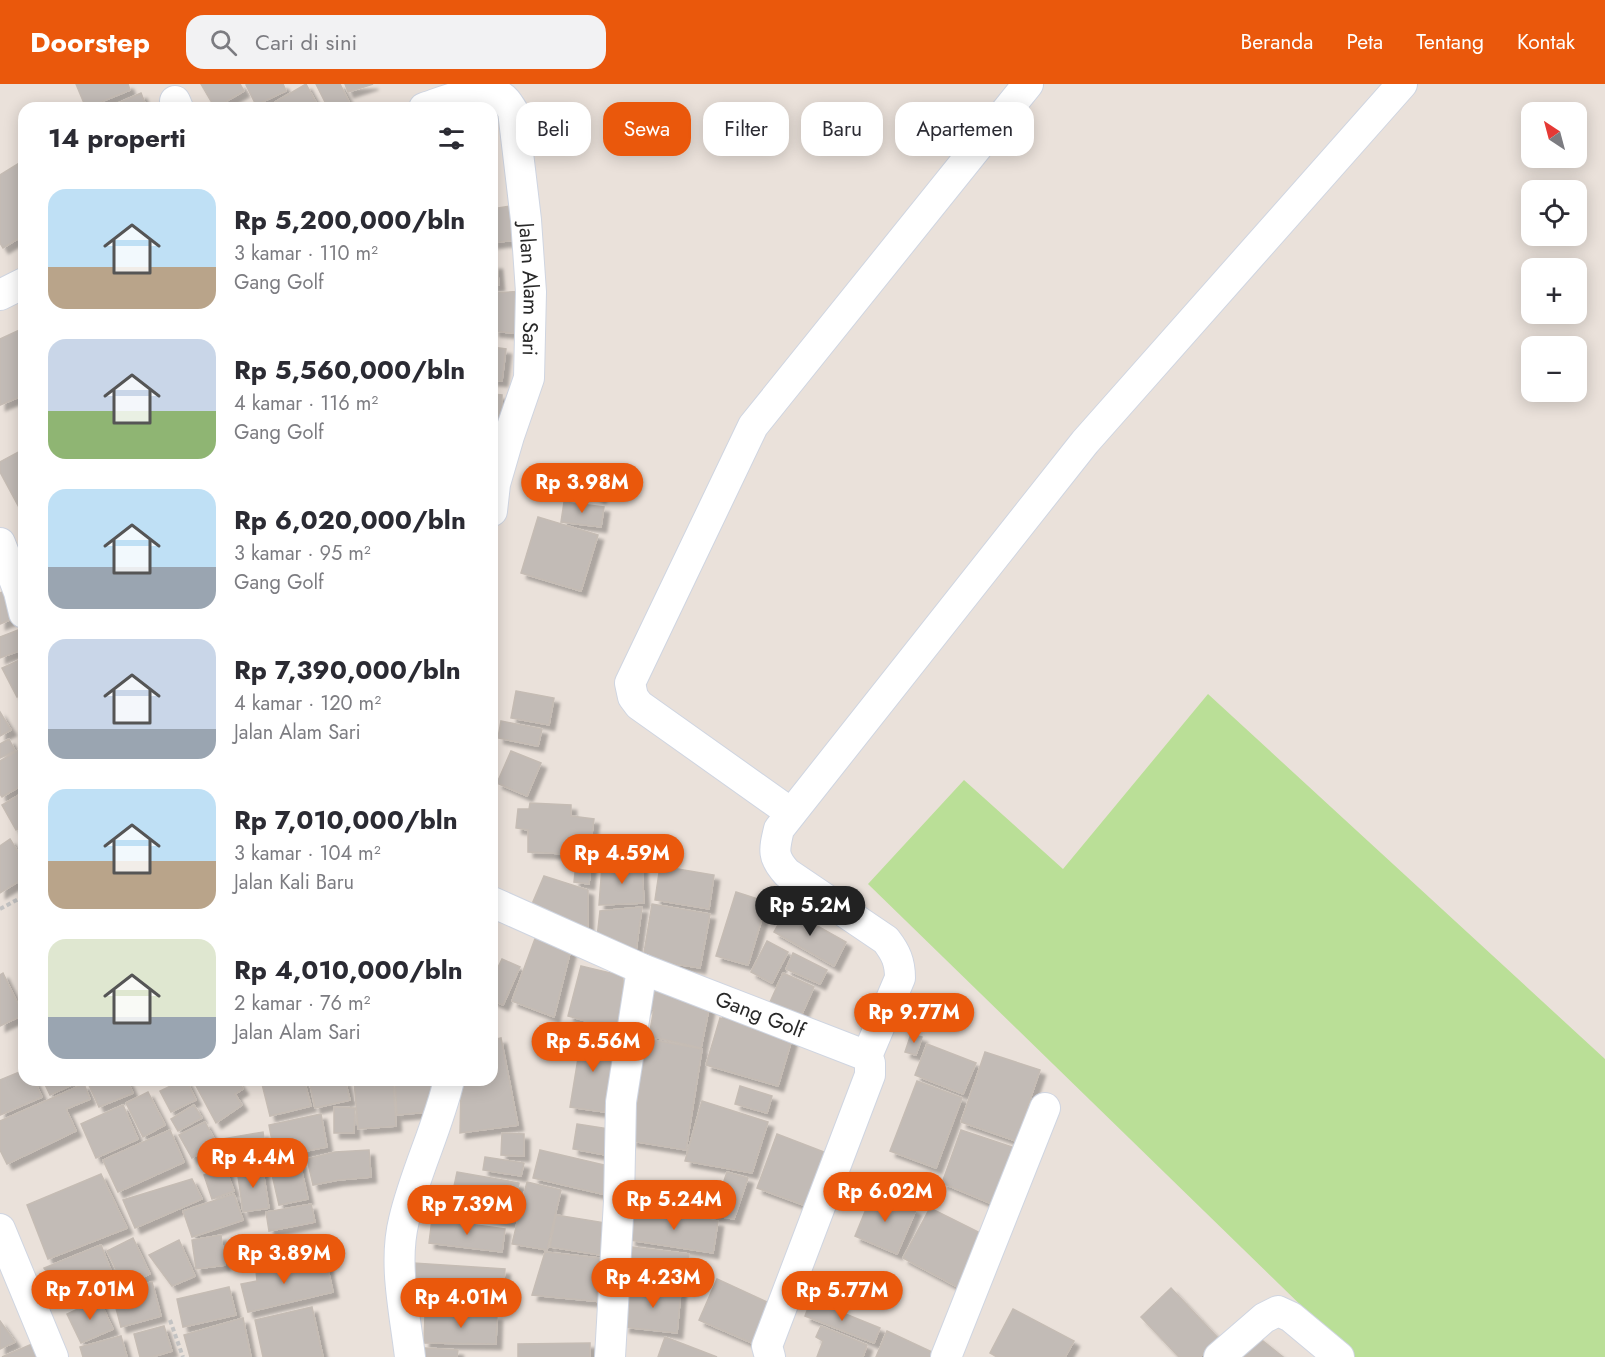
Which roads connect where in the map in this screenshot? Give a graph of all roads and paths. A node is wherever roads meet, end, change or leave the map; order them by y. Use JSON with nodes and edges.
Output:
{"nodes":[{"id":1,"x":1028,"y":84,"type":"edge"},
{"id":2,"x":1402,"y":84,"type":"edge"},
{"id":3,"x":445,"y":102,"type":"edge"},
{"id":4,"x":18,"y":286,"type":"edge"},
{"id":5,"x":0,"y":295,"type":"edge"},
{"id":6,"x":498,"y":474,"type":"edge"},
{"id":7,"x":0,"y":543,"type":"edge"},
{"id":8,"x":18,"y":589,"type":"edge"},
{"id":9,"x":791,"y":813,"type":"junction"},
{"id":10,"x":18,"y":899,"type":"edge"},
{"id":11,"x":498,"y":905,"type":"edge"},
{"id":12,"x":0,"y":909,"type":"edge"},
{"id":13,"x":642,"y":969,"type":"junction"},
{"id":14,"x":867,"y":1056,"type":"junction"},
{"id":15,"x":448,"y":1086,"type":"edge"},
{"id":16,"x":1045,"y":1108,"type":"dead end"},
{"id":17,"x":0,"y":1231,"type":"edge"},
{"id":18,"x":170,"y":1320,"type":"dead end"},
{"id":19,"x":53,"y":1357,"type":"edge"},
{"id":20,"x":183,"y":1357,"type":"edge"},
{"id":21,"x":410,"y":1357,"type":"edge"},
{"id":22,"x":609,"y":1357,"type":"edge"},
{"id":23,"x":770,"y":1357,"type":"edge"},
{"id":24,"x":946,"y":1357,"type":"edge"},
{"id":25,"x":1219,"y":1357,"type":"edge"},
{"id":26,"x":1339,"y":1357,"type":"edge"}],
"edges":[{"from":1,"to":9,"type":"street"},
{"from":2,"to":9,"type":"street"},
{"from":3,"to":6,"type":"street","name":"Jalan Alam Sari"},
{"from":4,"to":5,"type":"street"},
{"from":7,"to":8,"type":"street"},
{"from":9,"to":14,"type":"street"},
{"from":10,"to":12,"type":"path"},
{"from":11,"to":13,"type":"street","name":"Gang Golf"},
{"from":13,"to":14,"type":"street","name":"Gang Golf"},
{"from":13,"to":22,"type":"street"},
{"from":14,"to":23,"type":"street"},
{"from":15,"to":21,"type":"street"},
{"from":16,"to":24,"type":"street"},
{"from":17,"to":19,"type":"street"},
{"from":18,"to":20,"type":"path"},
{"from":25,"to":26,"type":"street"}]}
